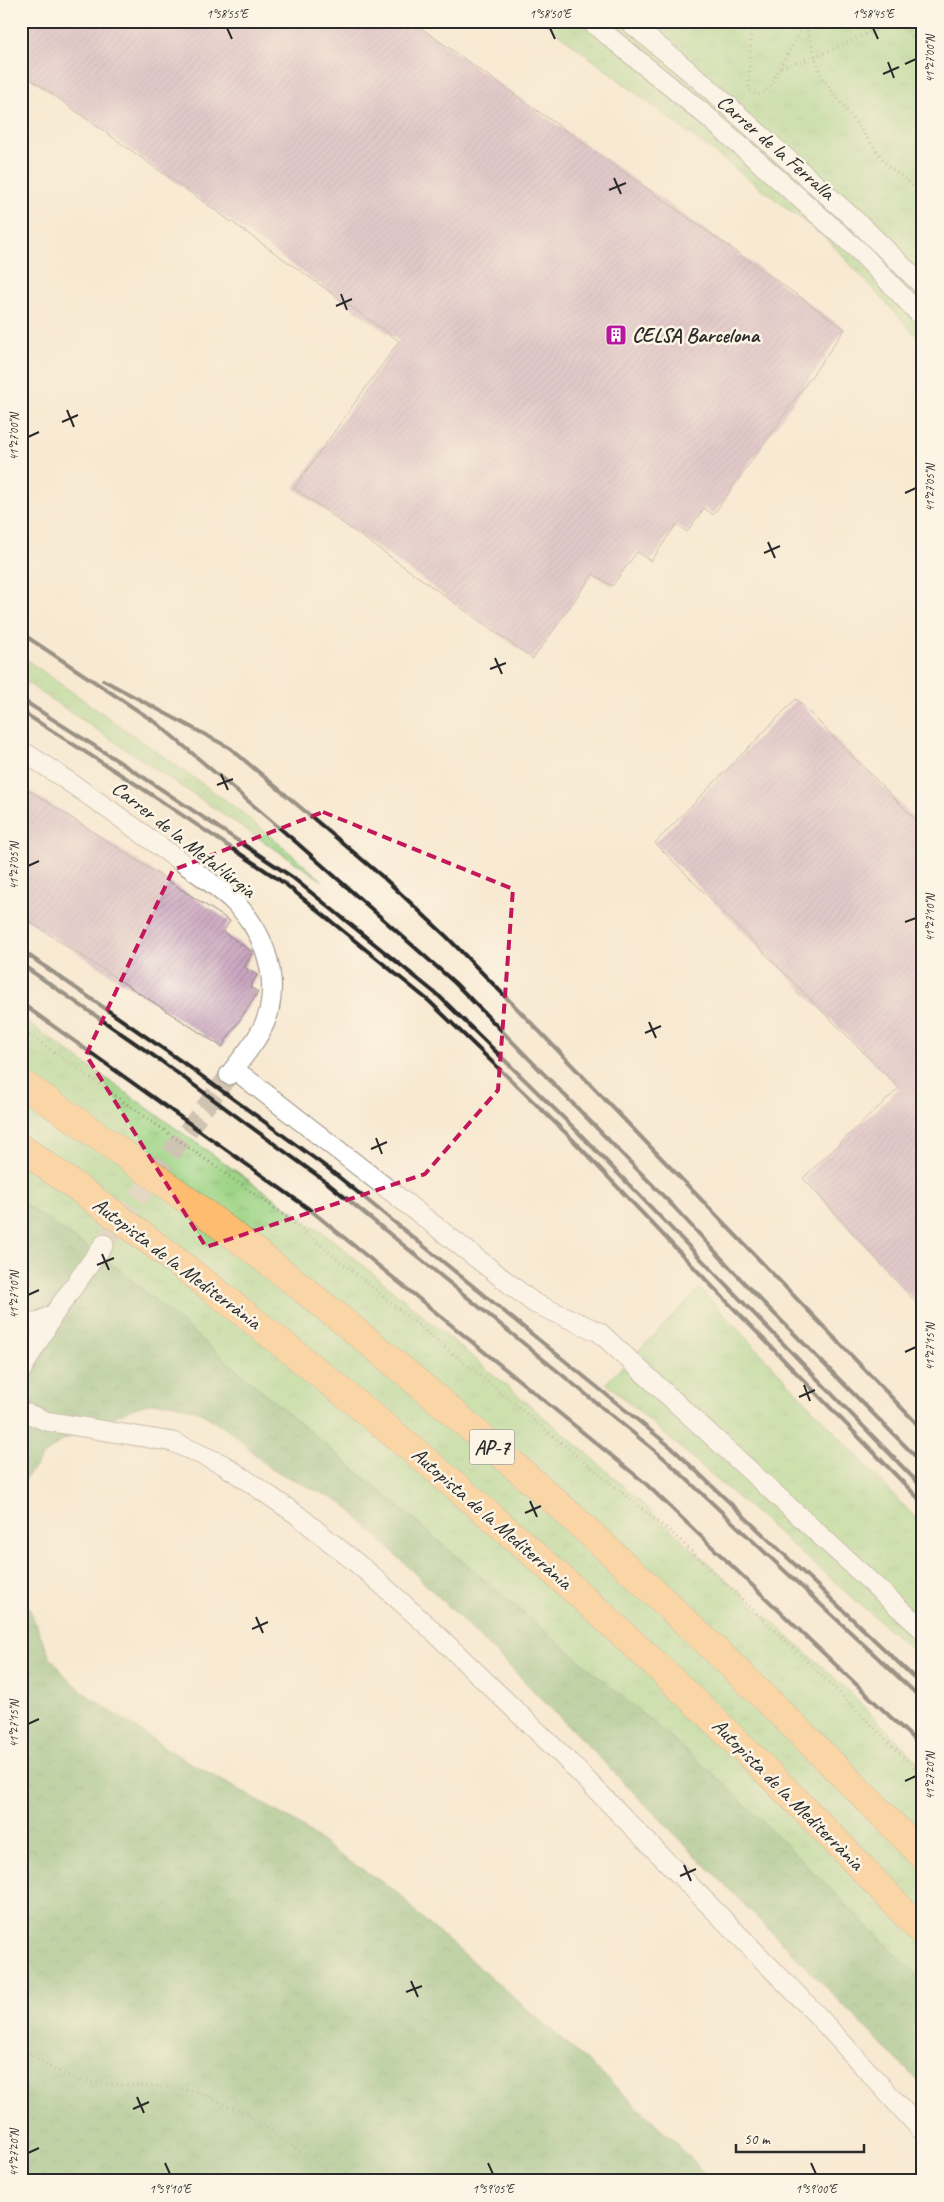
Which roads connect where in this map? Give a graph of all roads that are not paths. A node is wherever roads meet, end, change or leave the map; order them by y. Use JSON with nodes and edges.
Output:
{"nodes":[{"id":1,"x":590,"y":21,"type":"edge"},
{"id":2,"x":628,"y":21,"type":"edge"},
{"id":3,"x":923,"y":286,"type":"edge"},
{"id":4,"x":923,"y":318,"type":"edge"},
{"id":5,"x":21,"y":750,"type":"edge"},
{"id":6,"x":21,"y":1083,"type":"edge"},
{"id":7,"x":21,"y":1148,"type":"edge"},
{"id":8,"x":104,"y":1244,"type":"tunnel mouth"},
{"id":9,"x":38,"y":1320,"type":"edge"},
{"id":10,"x":21,"y":1339,"type":"edge"},
{"id":11,"x":21,"y":1371,"type":"edge"},
{"id":12,"x":21,"y":1411,"type":"edge"},
{"id":13,"x":923,"y":1630,"type":"edge"},
{"id":14,"x":923,"y":1856,"type":"edge"},
{"id":15,"x":923,"y":1933,"type":"edge"},
{"id":16,"x":923,"y":2132,"type":"edge"}],
"edges":[{"from":1,"to":4,"type":"street","name":"Carrer de la Ferralla"},
{"from":2,"to":3,"type":"street","name":"Carrer de la Ferralla"},
{"from":5,"to":13,"type":"street","name":"Carrer de la Metal·lúrgia"},
{"from":6,"to":14,"type":"highway","number":"AP-7"},
{"from":7,"to":15,"type":"highway","name":"Autopista de la Mediterrània","number":"AP-7"},
{"from":8,"to":9,"type":"street"},
{"from":9,"to":10,"type":"street"},
{"from":9,"to":11,"type":"street"},
{"from":12,"to":16,"type":"street"}]}
